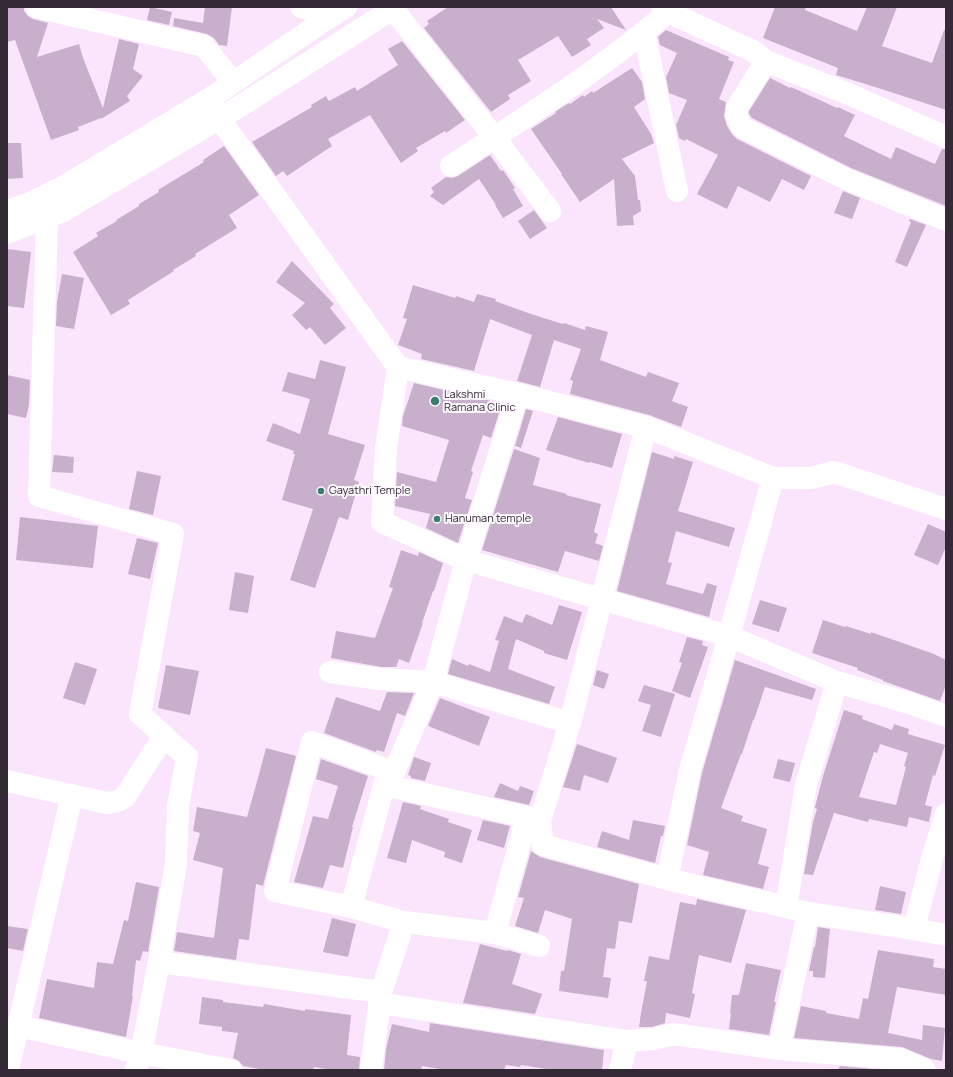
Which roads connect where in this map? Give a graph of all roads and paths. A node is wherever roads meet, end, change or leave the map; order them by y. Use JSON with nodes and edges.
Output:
{"nodes":[{"id":1,"x":36,"y":7,"type":"edge"},
{"id":2,"x":300,"y":7,"type":"edge"},
{"id":3,"x":394,"y":8,"type":"edge"},
{"id":4,"x":665,"y":9,"type":"edge"},
{"id":5,"x":339,"y":12,"type":"edge"},
{"id":6,"x":644,"y":32,"type":"junction"},
{"id":7,"x":766,"y":61,"type":"junction"},
{"id":8,"x":233,"y":82,"type":"junction"},
{"id":9,"x":209,"y":99,"type":"junction"},
{"id":10,"x":219,"y":118,"type":"junction"},
{"id":11,"x":494,"y":137,"type":"junction"},
{"id":12,"x":946,"y":137,"type":"edge"},
{"id":13,"x":451,"y":166,"type":"dead end"},
{"id":14,"x":677,"y":191,"type":"dead end"},
{"id":15,"x":7,"y":211,"type":"edge"},
{"id":16,"x":550,"y":211,"type":"dead end"},
{"id":17,"x":47,"y":218,"type":"junction"},
{"id":18,"x":946,"y":220,"type":"edge"},
{"id":19,"x":7,"y":233,"type":"edge"},
{"id":20,"x":398,"y":367,"type":"junction"},
{"id":21,"x":518,"y":394,"type":"junction"},
{"id":22,"x":646,"y":427,"type":"junction"},
{"id":23,"x":772,"y":478,"type":"junction"},
{"id":24,"x":946,"y":509,"type":"edge"},
{"id":25,"x":466,"y":560,"type":"junction"},
{"id":26,"x":602,"y":599,"type":"junction"},
{"id":27,"x":729,"y":636,"type":"junction"},
{"id":28,"x":330,"y":672,"type":"dead end"},
{"id":29,"x":433,"y":682,"type":"junction"},
{"id":30,"x":837,"y":682,"type":"junction"},
{"id":31,"x":946,"y":716,"type":"edge"},
{"id":32,"x":570,"y":723,"type":"junction"},
{"id":33,"x":164,"y":736,"type":"junction"},
{"id":34,"x":389,"y":778,"type":"junction"},
{"id":35,"x":7,"y":781,"type":"edge"},
{"id":36,"x":72,"y":795,"type":"junction"},
{"id":37,"x":946,"y":814,"type":"edge"},
{"id":38,"x":534,"y":819,"type":"junction"},
{"id":39,"x":667,"y":878,"type":"junction"},
{"id":40,"x":351,"y":907,"type":"junction"},
{"id":41,"x":786,"y":907,"type":"junction"},
{"id":42,"x":808,"y":914,"type":"junction"},
{"id":43,"x":404,"y":922,"type":"junction"},
{"id":44,"x":914,"y":929,"type":"junction"},
{"id":45,"x":495,"y":933,"type":"junction"},
{"id":46,"x":946,"y":935,"type":"edge"},
{"id":47,"x":539,"y":946,"type":"dead end"},
{"id":48,"x":159,"y":962,"type":"junction"},
{"id":49,"x":380,"y":998,"type":"junction"},
{"id":50,"x":18,"y":1026,"type":"junction"},
{"id":51,"x":627,"y":1041,"type":"junction"},
{"id":52,"x":779,"y":1049,"type":"junction"},
{"id":53,"x":138,"y":1062,"type":"edge"},
{"id":54,"x":900,"y":1065,"type":"edge"},
{"id":55,"x":8,"y":1070,"type":"edge"},
{"id":56,"x":231,"y":1070,"type":"edge"},
{"id":57,"x":371,"y":1070,"type":"edge"},
{"id":58,"x":620,"y":1070,"type":"edge"},
{"id":59,"x":925,"y":1070,"type":"edge"}],
"edges":[{"from":1,"to":8,"type":"street"},
{"from":2,"to":5,"type":"street"},
{"from":3,"to":10,"type":"street"},
{"from":3,"to":11,"type":"street"},
{"from":4,"to":6,"type":"street"},
{"from":4,"to":7,"type":"street"},
{"from":5,"to":8,"type":"street"},
{"from":6,"to":11,"type":"street"},
{"from":6,"to":14,"type":"street"},
{"from":7,"to":12,"type":"street"},
{"from":7,"to":18,"type":"street"},
{"from":8,"to":9,"type":"street"},
{"from":9,"to":10,"type":"street"},
{"from":9,"to":15,"type":"street"},
{"from":10,"to":17,"type":"street"},
{"from":10,"to":20,"type":"street"},
{"from":11,"to":13,"type":"street"},
{"from":11,"to":16,"type":"street"},
{"from":17,"to":19,"type":"street"},
{"from":17,"to":33,"type":"street"},
{"from":20,"to":21,"type":"street"},
{"from":20,"to":25,"type":"street"},
{"from":21,"to":22,"type":"street"},
{"from":21,"to":25,"type":"street"},
{"from":22,"to":23,"type":"street"},
{"from":22,"to":26,"type":"street"},
{"from":23,"to":24,"type":"street"},
{"from":23,"to":27,"type":"street"},
{"from":25,"to":26,"type":"street"},
{"from":25,"to":29,"type":"street"},
{"from":26,"to":27,"type":"street"},
{"from":26,"to":32,"type":"street"},
{"from":27,"to":30,"type":"street"},
{"from":27,"to":39,"type":"street"},
{"from":28,"to":29,"type":"street"},
{"from":29,"to":32,"type":"street"},
{"from":29,"to":34,"type":"street"},
{"from":30,"to":31,"type":"street"},
{"from":30,"to":41,"type":"street"},
{"from":32,"to":38,"type":"street"},
{"from":33,"to":36,"type":"street"},
{"from":33,"to":48,"type":"street"},
{"from":34,"to":38,"type":"street"},
{"from":34,"to":40,"type":"street"},
{"from":34,"to":40,"type":"street"},
{"from":35,"to":36,"type":"street"},
{"from":36,"to":50,"type":"street"},
{"from":37,"to":44,"type":"street"},
{"from":38,"to":39,"type":"street"},
{"from":38,"to":45,"type":"street"},
{"from":39,"to":41,"type":"street"},
{"from":40,"to":43,"type":"street"},
{"from":41,"to":42,"type":"street"},
{"from":42,"to":44,"type":"street"},
{"from":42,"to":52,"type":"street"},
{"from":43,"to":45,"type":"street"},
{"from":43,"to":49,"type":"street"},
{"from":44,"to":46,"type":"street"},
{"from":45,"to":47,"type":"street"},
{"from":48,"to":49,"type":"street"},
{"from":48,"to":53,"type":"street"},
{"from":49,"to":51,"type":"street"},
{"from":49,"to":57,"type":"street"},
{"from":50,"to":53,"type":"street"},
{"from":50,"to":55,"type":"street"},
{"from":51,"to":52,"type":"street"},
{"from":51,"to":58,"type":"street"},
{"from":52,"to":54,"type":"street"},
{"from":53,"to":56,"type":"street"},
{"from":54,"to":59,"type":"street"}]}
